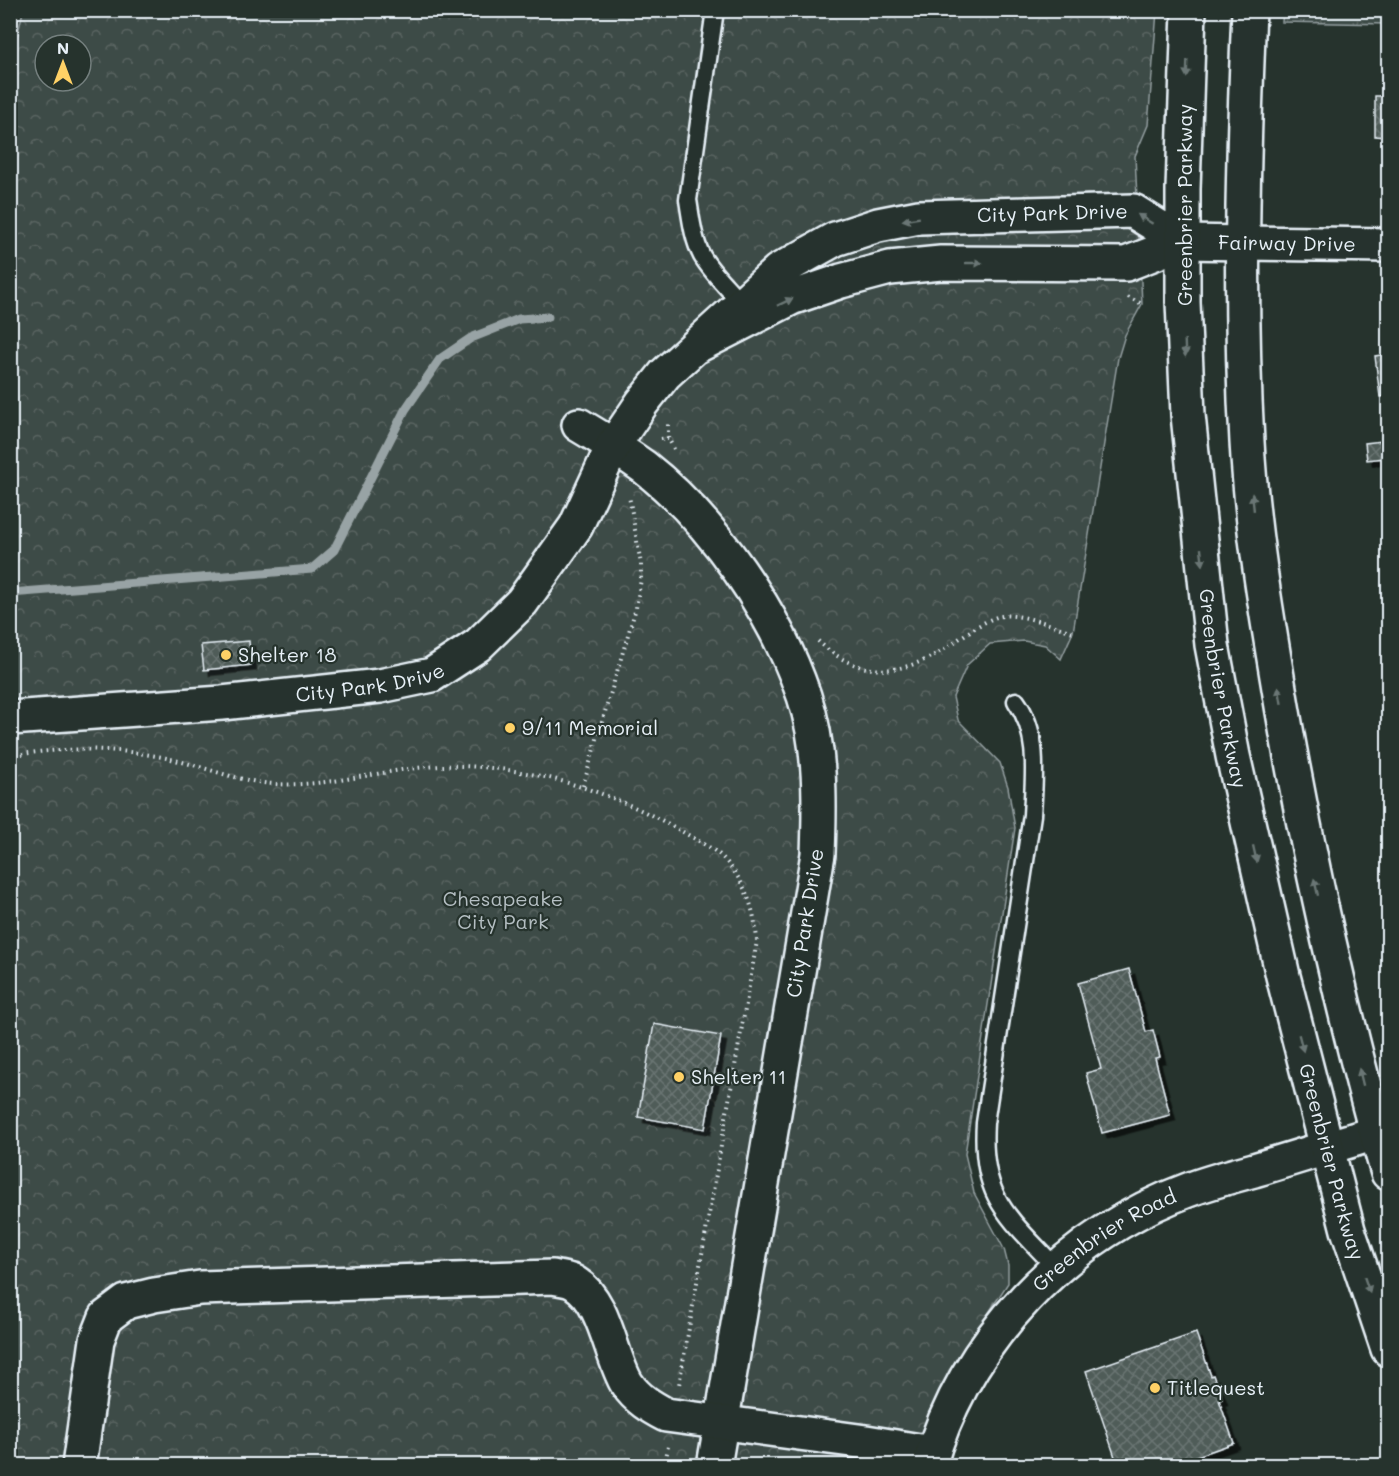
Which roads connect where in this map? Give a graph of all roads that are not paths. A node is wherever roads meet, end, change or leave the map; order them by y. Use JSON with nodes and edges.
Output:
{"nodes":[{"id":1,"x":715,"y":10,"type":"edge"},
{"id":2,"x":1189,"y":10,"type":"edge"},
{"id":3,"x":1249,"y":10,"type":"edge"},
{"id":4,"x":1183,"y":242,"type":"junction"},
{"id":5,"x":1244,"y":242,"type":"junction"},
{"id":6,"x":1389,"y":245,"type":"edge"},
{"id":7,"x":747,"y":311,"type":"junction"},
{"id":8,"x":579,"y":425,"type":"dead end"},
{"id":9,"x":613,"y":446,"type":"junction"},
{"id":10,"x":1016,"y":701,"type":"dead end"},
{"id":11,"x":10,"y":718,"type":"edge"},
{"id":12,"x":1376,"y":1133,"type":"junction"},
{"id":13,"x":1327,"y":1148,"type":"junction"},
{"id":14,"x":1389,"y":1173,"type":"edge"},
{"id":15,"x":1056,"y":1268,"type":"junction"},
{"id":16,"x":1389,"y":1349,"type":"edge"},
{"id":17,"x":721,"y":1423,"type":"junction"},
{"id":18,"x":931,"y":1460,"type":"edge"},
{"id":19,"x":79,"y":1466,"type":"edge"},
{"id":20,"x":714,"y":1466,"type":"edge"}],
"edges":[{"from":1,"to":7,"type":"lane"},
{"from":2,"to":4,"type":"street","name":"Greenbrier Parkway","one_way":true},
{"from":3,"to":5,"type":"street"},
{"from":4,"to":5,"type":"street","name":"Fairway Drive"},
{"from":7,"to":4,"type":"street","name":"City Park Drive","one_way":true},
{"from":4,"to":7,"type":"street","name":"City Park Drive","one_way":true},
{"from":4,"to":13,"type":"street","name":"Greenbrier Parkway","one_way":true},
{"from":5,"to":6,"type":"street","name":"Fairway Drive"},
{"from":12,"to":5,"type":"street","one_way":true},
{"from":7,"to":9,"type":"street","name":"City Park Drive"},
{"from":8,"to":9,"type":"street","name":"City Park Drive"},
{"from":9,"to":11,"type":"street","name":"City Park Drive"},
{"from":9,"to":17,"type":"street","name":"City Park Drive"},
{"from":10,"to":15,"type":"lane"},
{"from":12,"to":13,"type":"street","name":"Greenbrier Road"},
{"from":12,"to":14,"type":"street"},
{"from":13,"to":15,"type":"street","name":"Greenbrier Road"},
{"from":13,"to":16,"type":"street","name":"Greenbrier Parkway","one_way":true},
{"from":15,"to":18,"type":"street","name":"Greenbrier Road"},
{"from":17,"to":18,"type":"street"},
{"from":17,"to":19,"type":"street"},
{"from":17,"to":20,"type":"street","name":"City Park Drive"}]}
